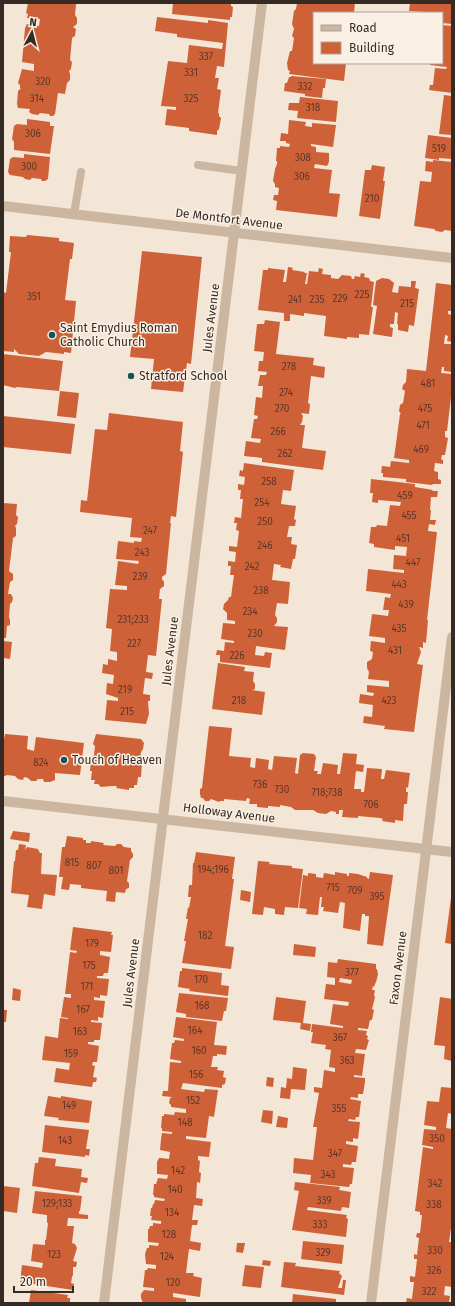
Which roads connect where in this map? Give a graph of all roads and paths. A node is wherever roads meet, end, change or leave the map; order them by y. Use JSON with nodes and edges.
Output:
{"nodes":[{"id":1,"x":262,"y":3,"type":"edge"},
{"id":2,"x":198,"y":165,"type":"dead end"},
{"id":3,"x":242,"y":171,"type":"junction"},
{"id":4,"x":82,"y":172,"type":"dead end"},
{"id":5,"x":3,"y":206,"type":"edge"},
{"id":6,"x":74,"y":214,"type":"junction"},
{"id":7,"x":235,"y":233,"type":"junction"},
{"id":8,"x":452,"y":258,"type":"edge"},
{"id":9,"x":452,"y":637,"type":"edge"},
{"id":10,"x":3,"y":801,"type":"edge"},
{"id":11,"x":162,"y":818,"type":"junction"},
{"id":12,"x":425,"y":849,"type":"junction"},
{"id":13,"x":452,"y":852,"type":"edge"},
{"id":14,"x":104,"y":1303,"type":"edge"},
{"id":15,"x":371,"y":1303,"type":"edge"}],
"edges":[{"from":1,"to":3,"type":"street","name":"Jules Avenue"},
{"from":2,"to":3,"type":"lane"},
{"from":3,"to":7,"type":"street","name":"Jules Avenue"},
{"from":4,"to":6,"type":"lane"},
{"from":5,"to":6,"type":"street","name":"De Montfort Avenue"},
{"from":6,"to":7,"type":"street","name":"De Montfort Avenue"},
{"from":7,"to":8,"type":"street","name":"De Montfort Avenue"},
{"from":7,"to":11,"type":"street","name":"Jules Avenue"},
{"from":9,"to":12,"type":"street","name":"Faxon Avenue"},
{"from":10,"to":11,"type":"street","name":"Holloway Avenue"},
{"from":11,"to":12,"type":"street","name":"Holloway Avenue"},
{"from":11,"to":14,"type":"street","name":"Jules Avenue"},
{"from":12,"to":13,"type":"street","name":"Holloway Avenue"},
{"from":12,"to":15,"type":"street","name":"Faxon Avenue"}]}
